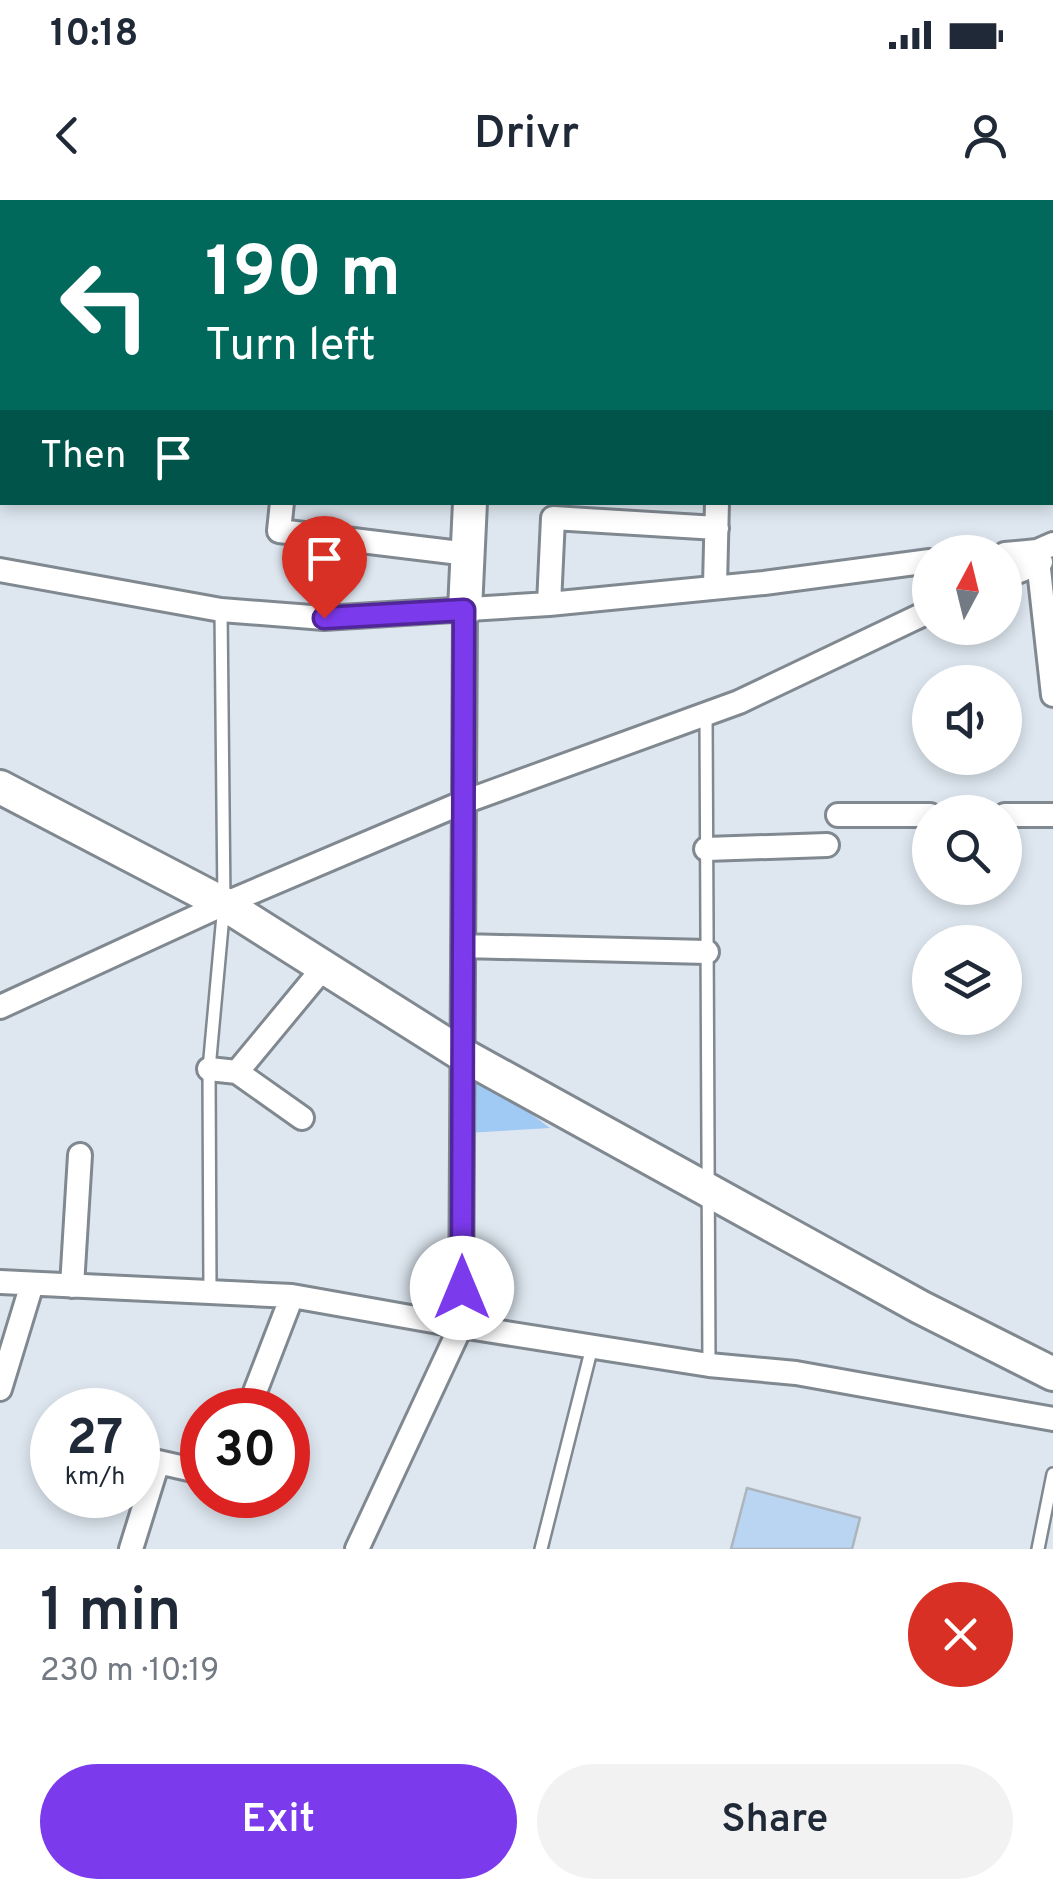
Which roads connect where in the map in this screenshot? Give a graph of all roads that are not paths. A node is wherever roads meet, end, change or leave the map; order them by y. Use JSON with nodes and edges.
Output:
{"nodes":[{"id":1,"x":282,"y":505,"type":"edge"},
{"id":2,"x":470,"y":505,"type":"edge"},
{"id":3,"x":717,"y":505,"type":"edge"},
{"id":4,"x":717,"y":528,"type":"junction"},
{"id":5,"x":1044,"y":552,"type":"edge"},
{"id":6,"x":468,"y":554,"type":"junction"},
{"id":7,"x":912,"y":563,"type":"edge"},
{"id":8,"x":1022,"y":567,"type":"edge"},
{"id":9,"x":0,"y":570,"type":"edge"},
{"id":10,"x":715,"y":586,"type":"junction"},
{"id":11,"x":548,"y":604,"type":"junction"},
{"id":12,"x":221,"y":610,"type":"junction"},
{"id":13,"x":464,"y":610,"type":"junction"},
{"id":14,"x":912,"y":619,"type":"edge"},
{"id":15,"x":1053,"y":695,"type":"edge"},
{"id":16,"x":706,"y":714,"type":"junction"},
{"id":17,"x":0,"y":786,"type":"edge"},
{"id":18,"x":464,"y":802,"type":"junction"},
{"id":19,"x":838,"y":815,"type":"dead end"},
{"id":20,"x":912,"y":815,"type":"edge"},
{"id":21,"x":1022,"y":815,"type":"edge"},
{"id":22,"x":1053,"y":815,"type":"edge"},
{"id":23,"x":826,"y":845,"type":"dead end"},
{"id":24,"x":706,"y":849,"type":"junction"},
{"id":25,"x":224,"y":904,"type":"junction"},
{"id":26,"x":463,"y":946,"type":"junction"},
{"id":27,"x":707,"y":952,"type":"junction"},
{"id":28,"x":324,"y":967,"type":"junction"},
{"id":29,"x":0,"y":1007,"type":"edge"},
{"id":30,"x":462,"y":1055,"type":"junction"},
{"id":31,"x":209,"y":1070,"type":"junction"},
{"id":32,"x":236,"y":1072,"type":"junction"},
{"id":33,"x":302,"y":1118,"type":"dead end"},
{"id":34,"x":80,"y":1155,"type":"dead end"},
{"id":35,"x":708,"y":1189,"type":"junction"},
{"id":36,"x":0,"y":1282,"type":"edge"},
{"id":37,"x":32,"y":1284,"type":"junction"},
{"id":38,"x":72,"y":1286,"type":"junction"},
{"id":39,"x":210,"y":1292,"type":"junction"},
{"id":40,"x":292,"y":1296,"type":"junction"},
{"id":41,"x":462,"y":1326,"type":"junction"},
{"id":42,"x":592,"y":1347,"type":"junction"},
{"id":43,"x":709,"y":1365,"type":"junction"},
{"id":44,"x":1053,"y":1374,"type":"edge"},
{"id":45,"x":256,"y":1388,"type":"edge"},
{"id":46,"x":0,"y":1389,"type":"edge"},
{"id":47,"x":1053,"y":1419,"type":"edge"},
{"id":48,"x":180,"y":1467,"type":"edge"},
{"id":49,"x":1053,"y":1474,"type":"edge"},
{"id":50,"x":131,"y":1549,"type":"edge"},
{"id":51,"x":357,"y":1549,"type":"edge"},
{"id":52,"x":541,"y":1549,"type":"edge"},
{"id":53,"x":1038,"y":1549,"type":"edge"}],
"edges":[{"from":1,"to":6,"type":"street"},
{"from":2,"to":6,"type":"street"},
{"from":3,"to":4,"type":"street"},
{"from":4,"to":10,"type":"street"},
{"from":4,"to":11,"type":"street"},
{"from":5,"to":8,"type":"street"},
{"from":5,"to":15,"type":"street"},
{"from":6,"to":13,"type":"street"},
{"from":7,"to":10,"type":"street"},
{"from":9,"to":12,"type":"street"},
{"from":10,"to":11,"type":"street"},
{"from":11,"to":13,"type":"street"},
{"from":12,"to":13,"type":"street"},
{"from":12,"to":25,"type":"lane"},
{"from":13,"to":18,"type":"street"},
{"from":14,"to":16,"type":"street"},
{"from":16,"to":18,"type":"street"},
{"from":16,"to":24,"type":"lane"},
{"from":17,"to":25,"type":"street"},
{"from":18,"to":25,"type":"street"},
{"from":18,"to":26,"type":"street"},
{"from":19,"to":20,"type":"street"},
{"from":21,"to":22,"type":"street"},
{"from":23,"to":24,"type":"street"},
{"from":24,"to":27,"type":"lane"},
{"from":25,"to":28,"type":"street"},
{"from":25,"to":29,"type":"street"},
{"from":25,"to":31,"type":"lane"},
{"from":26,"to":27,"type":"street"},
{"from":26,"to":30,"type":"street"},
{"from":27,"to":35,"type":"lane"},
{"from":28,"to":30,"type":"street"},
{"from":28,"to":32,"type":"street"},
{"from":30,"to":35,"type":"street"},
{"from":30,"to":41,"type":"street"},
{"from":31,"to":32,"type":"street"},
{"from":31,"to":39,"type":"lane"},
{"from":32,"to":33,"type":"street"},
{"from":34,"to":38,"type":"street"},
{"from":35,"to":43,"type":"lane"},
{"from":35,"to":44,"type":"street"},
{"from":36,"to":37,"type":"street"},
{"from":37,"to":38,"type":"street"},
{"from":37,"to":46,"type":"street"},
{"from":38,"to":39,"type":"street"},
{"from":39,"to":40,"type":"street"},
{"from":40,"to":41,"type":"street"},
{"from":40,"to":45,"type":"street"},
{"from":41,"to":42,"type":"street"},
{"from":41,"to":51,"type":"street"},
{"from":42,"to":43,"type":"street"},
{"from":42,"to":52,"type":"lane"},
{"from":43,"to":47,"type":"street"},
{"from":48,"to":50,"type":"street"},
{"from":49,"to":53,"type":"lane"}]}
